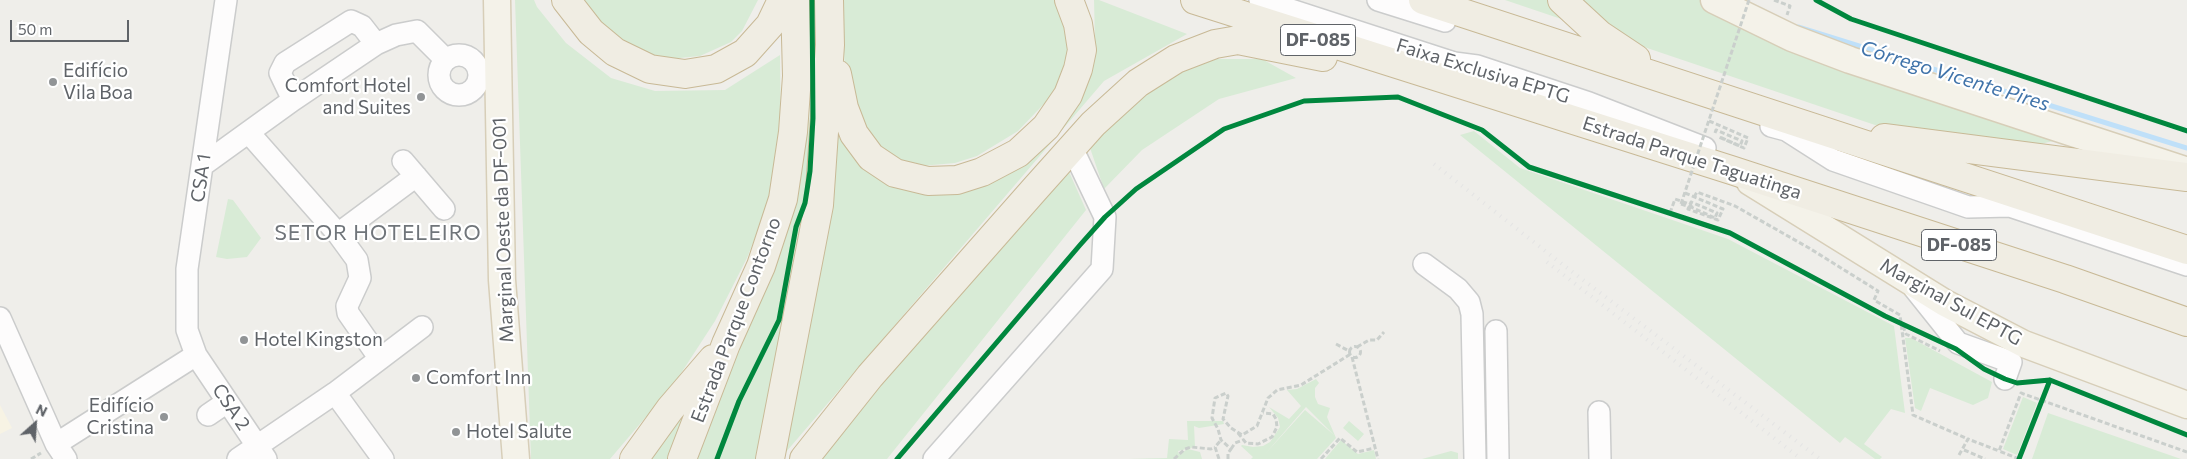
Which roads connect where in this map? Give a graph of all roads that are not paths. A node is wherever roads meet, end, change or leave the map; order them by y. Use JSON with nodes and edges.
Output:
{"nodes":[{"id":1,"x":226,"y":0,"type":"edge"},
{"id":2,"x":497,"y":0,"type":"edge"},
{"id":3,"x":566,"y":0,"type":"edge"},
{"id":4,"x":782,"y":0,"type":"edge"},
{"id":5,"x":796,"y":0,"type":"edge"},
{"id":6,"x":828,"y":0,"type":"edge"},
{"id":7,"x":1069,"y":0,"type":"edge"},
{"id":8,"x":1195,"y":0,"type":"edge"},
{"id":9,"x":1260,"y":0,"type":"edge"},
{"id":10,"x":1378,"y":0,"type":"edge"},
{"id":11,"x":1423,"y":0,"type":"edge"},
{"id":12,"x":1562,"y":0,"type":"edge"},
{"id":13,"x":1714,"y":0,"type":"edge"},
{"id":14,"x":1547,"y":40,"type":"junction"},
{"id":15,"x":376,"y":44,"type":"junction"},
{"id":16,"x":830,"y":45,"type":"junction"},
{"id":17,"x":446,"y":60,"type":"dead end"},
{"id":18,"x":1618,"y":76,"type":"junction"},
{"id":19,"x":1440,"y":79,"type":"junction"},
{"id":20,"x":1676,"y":83,"type":"junction"},
{"id":21,"x":293,"y":100,"type":"junction"},
{"id":22,"x":1535,"y":109,"type":"junction"},
{"id":23,"x":1624,"y":116,"type":"junction"},
{"id":24,"x":1812,"y":127,"type":"junction"},
{"id":25,"x":249,"y":133,"type":"junction"},
{"id":26,"x":1072,"y":148,"type":"junction"},
{"id":27,"x":203,"y":165,"type":"junction"},
{"id":28,"x":1731,"y":170,"type":"junction"},
{"id":29,"x":2187,"y":171,"type":"edge"},
{"id":30,"x":2187,"y":177,"type":"edge"},
{"id":31,"x":444,"y":209,"type":"dead end"},
{"id":32,"x":338,"y":234,"type":"junction"},
{"id":33,"x":2187,"y":250,"type":"edge"},
{"id":34,"x":1424,"y":264,"type":"dead end"},
{"id":35,"x":2187,"y":265,"type":"edge"},
{"id":36,"x":1908,"y":280,"type":"junction"},
{"id":37,"x":2187,"y":310,"type":"edge"},
{"id":38,"x":0,"y":318,"type":"edge"},
{"id":39,"x":2187,"y":322,"type":"edge"},
{"id":40,"x":422,"y":327,"type":"dead end"},
{"id":41,"x":1496,"y":331,"type":"dead end"},
{"id":42,"x":726,"y":344,"type":"junction"},
{"id":43,"x":196,"y":355,"type":"junction"},
{"id":44,"x":380,"y":359,"type":"junction"},
{"id":45,"x":2005,"y":379,"type":"dead end"},
{"id":46,"x":335,"y":393,"type":"junction"},
{"id":47,"x":227,"y":402,"type":"junction"},
{"id":48,"x":2187,"y":405,"type":"edge"},
{"id":49,"x":1599,"y":412,"type":"dead end"},
{"id":50,"x":208,"y":415,"type":"dead end"},
{"id":51,"x":61,"y":452,"type":"edge"},
{"id":52,"x":261,"y":452,"type":"edge"},
{"id":53,"x":238,"y":459,"type":"edge"},
{"id":54,"x":383,"y":459,"type":"edge"},
{"id":55,"x":516,"y":459,"type":"edge"},
{"id":56,"x":633,"y":459,"type":"edge"},
{"id":57,"x":682,"y":459,"type":"edge"},
{"id":58,"x":770,"y":459,"type":"edge"},
{"id":59,"x":804,"y":459,"type":"edge"},
{"id":60,"x":934,"y":459,"type":"edge"},
{"id":61,"x":1475,"y":459,"type":"edge"},
{"id":62,"x":1498,"y":459,"type":"edge"},
{"id":63,"x":1600,"y":459,"type":"edge"}],
"edges":[{"from":1,"to":27,"type":"street","name":"CSA 1"},
{"from":2,"to":55,"type":"main road","name":"Marginal Oeste da DF-001"},
{"from":3,"to":4,"type":"highway"},
{"from":5,"to":42,"type":"highway","name":"Estrada Parque Contorno"},
{"from":6,"to":16,"type":"highway"},
{"from":7,"to":16,"type":"highway"},
{"from":8,"to":19,"type":"highway","name":"Estrada Parque Taguatinga","number":"DF-085"},
{"from":9,"to":23,"type":"street","name":"Faixa Exclusiva EPTG"},
{"from":10,"to":18,"type":"street","name":"Faixa Exclusiva EPTG"},
{"from":11,"to":14,"type":"highway"},
{"from":12,"to":20,"type":"highway"},
{"from":13,"to":29,"type":"main road"},
{"from":14,"to":18,"type":"street"},
{"from":14,"to":20,"type":"highway"},
{"from":15,"to":17,"type":"street"},
{"from":15,"to":21,"type":"street"},
{"from":15,"to":21,"type":"street"},
{"from":16,"to":58,"type":"highway"},
{"from":18,"to":35,"type":"street","name":"Faixa Exclusiva EPTG"},
{"from":19,"to":22,"type":"highway","name":"Estrada Parque Taguatinga","number":"DF-085"},
{"from":19,"to":26,"type":"highway"},
{"from":20,"to":24,"type":"highway"},
{"from":21,"to":25,"type":"street"},
{"from":22,"to":23,"type":"street"},
{"from":22,"to":28,"type":"highway","name":"Estrada Parque Taguatinga","number":"DF-085"},
{"from":23,"to":37,"type":"street","name":"Faixa Exclusiva EPTG"},
{"from":24,"to":30,"type":"highway"},
{"from":24,"to":33,"type":"highway"},
{"from":25,"to":27,"type":"street"},
{"from":25,"to":32,"type":"street"},
{"from":26,"to":59,"type":"highway"},
{"from":26,"to":60,"type":"street"},
{"from":27,"to":43,"type":"street","name":"CSA 1"},
{"from":28,"to":36,"type":"main road","name":"Marginal Sul EPTG"},
{"from":28,"to":39,"type":"highway","name":"Estrada Parque Taguatinga","number":"DF-085"},
{"from":31,"to":32,"type":"street"},
{"from":32,"to":44,"type":"street"},
{"from":34,"to":61,"type":"street"},
{"from":36,"to":45,"type":"street"},
{"from":36,"to":48,"type":"main road","name":"Marginal Sul EPTG"},
{"from":38,"to":51,"type":"street"},
{"from":40,"to":44,"type":"street"},
{"from":41,"to":62,"type":"street"},
{"from":42,"to":56,"type":"highway"},
{"from":42,"to":57,"type":"highway","name":"Estrada Parque Contorno"},
{"from":43,"to":47,"type":"street","name":"CSA 2"},
{"from":43,"to":51,"type":"street"},
{"from":44,"to":46,"type":"street"},
{"from":46,"to":52,"type":"street"},
{"from":46,"to":54,"type":"street"},
{"from":47,"to":50,"type":"street"},
{"from":47,"to":52,"type":"street","name":"CSA 2"},
{"from":49,"to":63,"type":"street"},
{"from":52,"to":53,"type":"street"}]}
